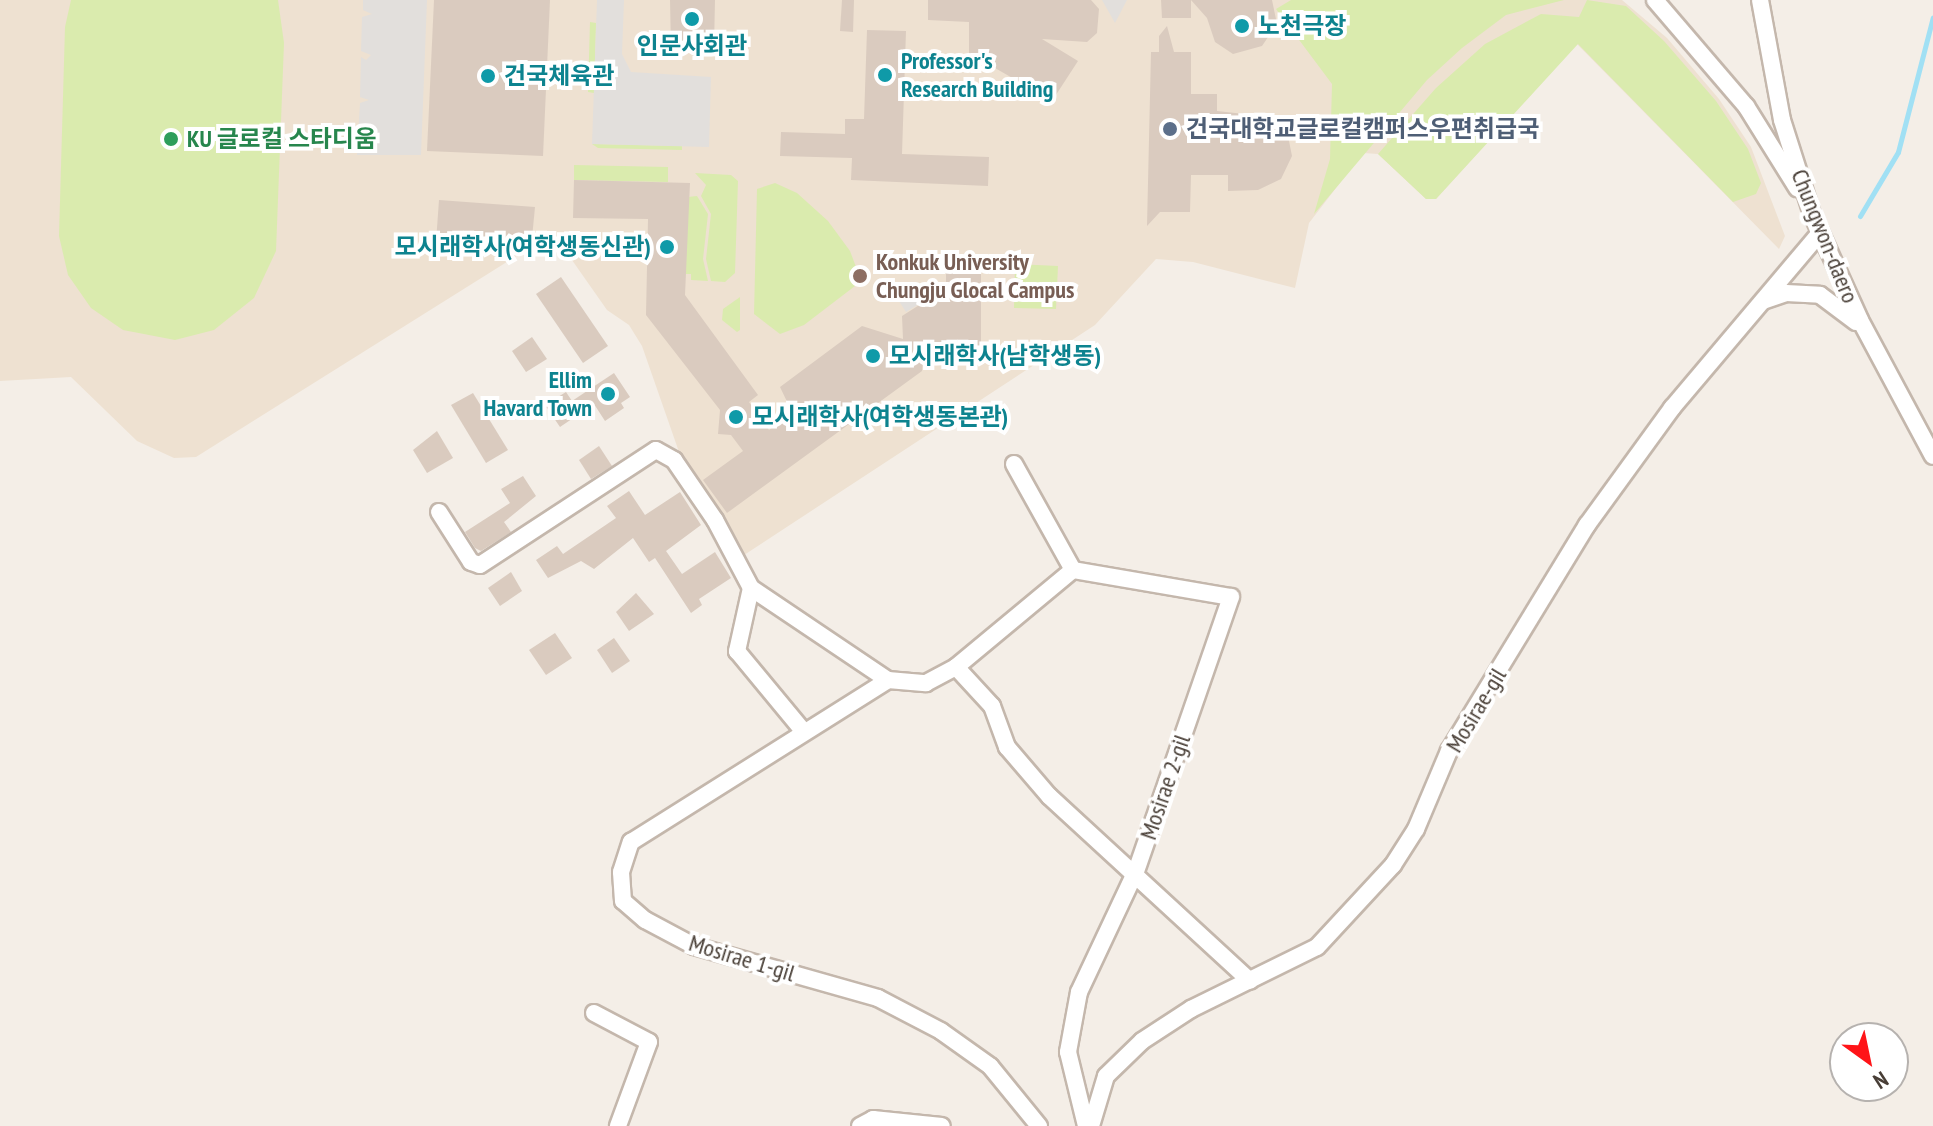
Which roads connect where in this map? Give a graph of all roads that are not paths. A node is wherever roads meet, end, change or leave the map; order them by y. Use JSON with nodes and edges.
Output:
{"nodes":[{"id":1,"x":1655,"y":0,"type":"edge"},
{"id":2,"x":1760,"y":0,"type":"edge"},
{"id":3,"x":1812,"y":214,"type":"junction"},
{"id":4,"x":1820,"y":233,"type":"junction"},
{"id":5,"x":1750,"y":313,"type":"junction"},
{"id":6,"x":1868,"y":336,"type":"junction"},
{"id":7,"x":1933,"y":456,"type":"edge"},
{"id":8,"x":1014,"y":464,"type":"dead end"},
{"id":9,"x":439,"y":512,"type":"dead end"},
{"id":10,"x":1073,"y":570,"type":"junction"},
{"id":11,"x":751,"y":588,"type":"junction"},
{"id":12,"x":956,"y":667,"type":"junction"},
{"id":13,"x":888,"y":680,"type":"junction"},
{"id":14,"x":804,"y":732,"type":"junction"},
{"id":15,"x":1136,"y":871,"type":"junction"},
{"id":16,"x":1250,"y":981,"type":"junction"},
{"id":17,"x":594,"y":1013,"type":"dead end"},
{"id":18,"x":618,"y":1126,"type":"edge"},
{"id":19,"x":860,"y":1126,"type":"edge"},
{"id":20,"x":942,"y":1126,"type":"edge"},
{"id":21,"x":1039,"y":1126,"type":"edge"},
{"id":22,"x":1088,"y":1126,"type":"edge"}],
"edges":[{"from":1,"to":3,"type":"street"},
{"from":2,"to":3,"type":"street","name":"Chungwon-daero"},
{"from":3,"to":4,"type":"street","name":"Chungwon-daero"},
{"from":4,"to":5,"type":"street","name":"Mosirae-gil"},
{"from":4,"to":6,"type":"street","name":"Chungwon-daero"},
{"from":5,"to":6,"type":"street"},
{"from":5,"to":16,"type":"street","name":"Mosirae-gil"},
{"from":6,"to":7,"type":"street","name":"Chungwon-daero"},
{"from":8,"to":10,"type":"street"},
{"from":9,"to":11,"type":"street"},
{"from":10,"to":12,"type":"street"},
{"from":10,"to":15,"type":"street","name":"Mosirae 2-gil"},
{"from":11,"to":13,"type":"street"},
{"from":11,"to":14,"type":"street"},
{"from":12,"to":13,"type":"street"},
{"from":12,"to":15,"type":"street"},
{"from":13,"to":14,"type":"street","name":"Mosirae 1-gil"},
{"from":14,"to":21,"type":"street","name":"Mosirae 1-gil"},
{"from":15,"to":16,"type":"street"},
{"from":15,"to":22,"type":"street","name":"Mosirae 2-gil"},
{"from":16,"to":22,"type":"street","name":"Mosirae-gil"},
{"from":17,"to":18,"type":"street"},
{"from":19,"to":20,"type":"street"}]}
